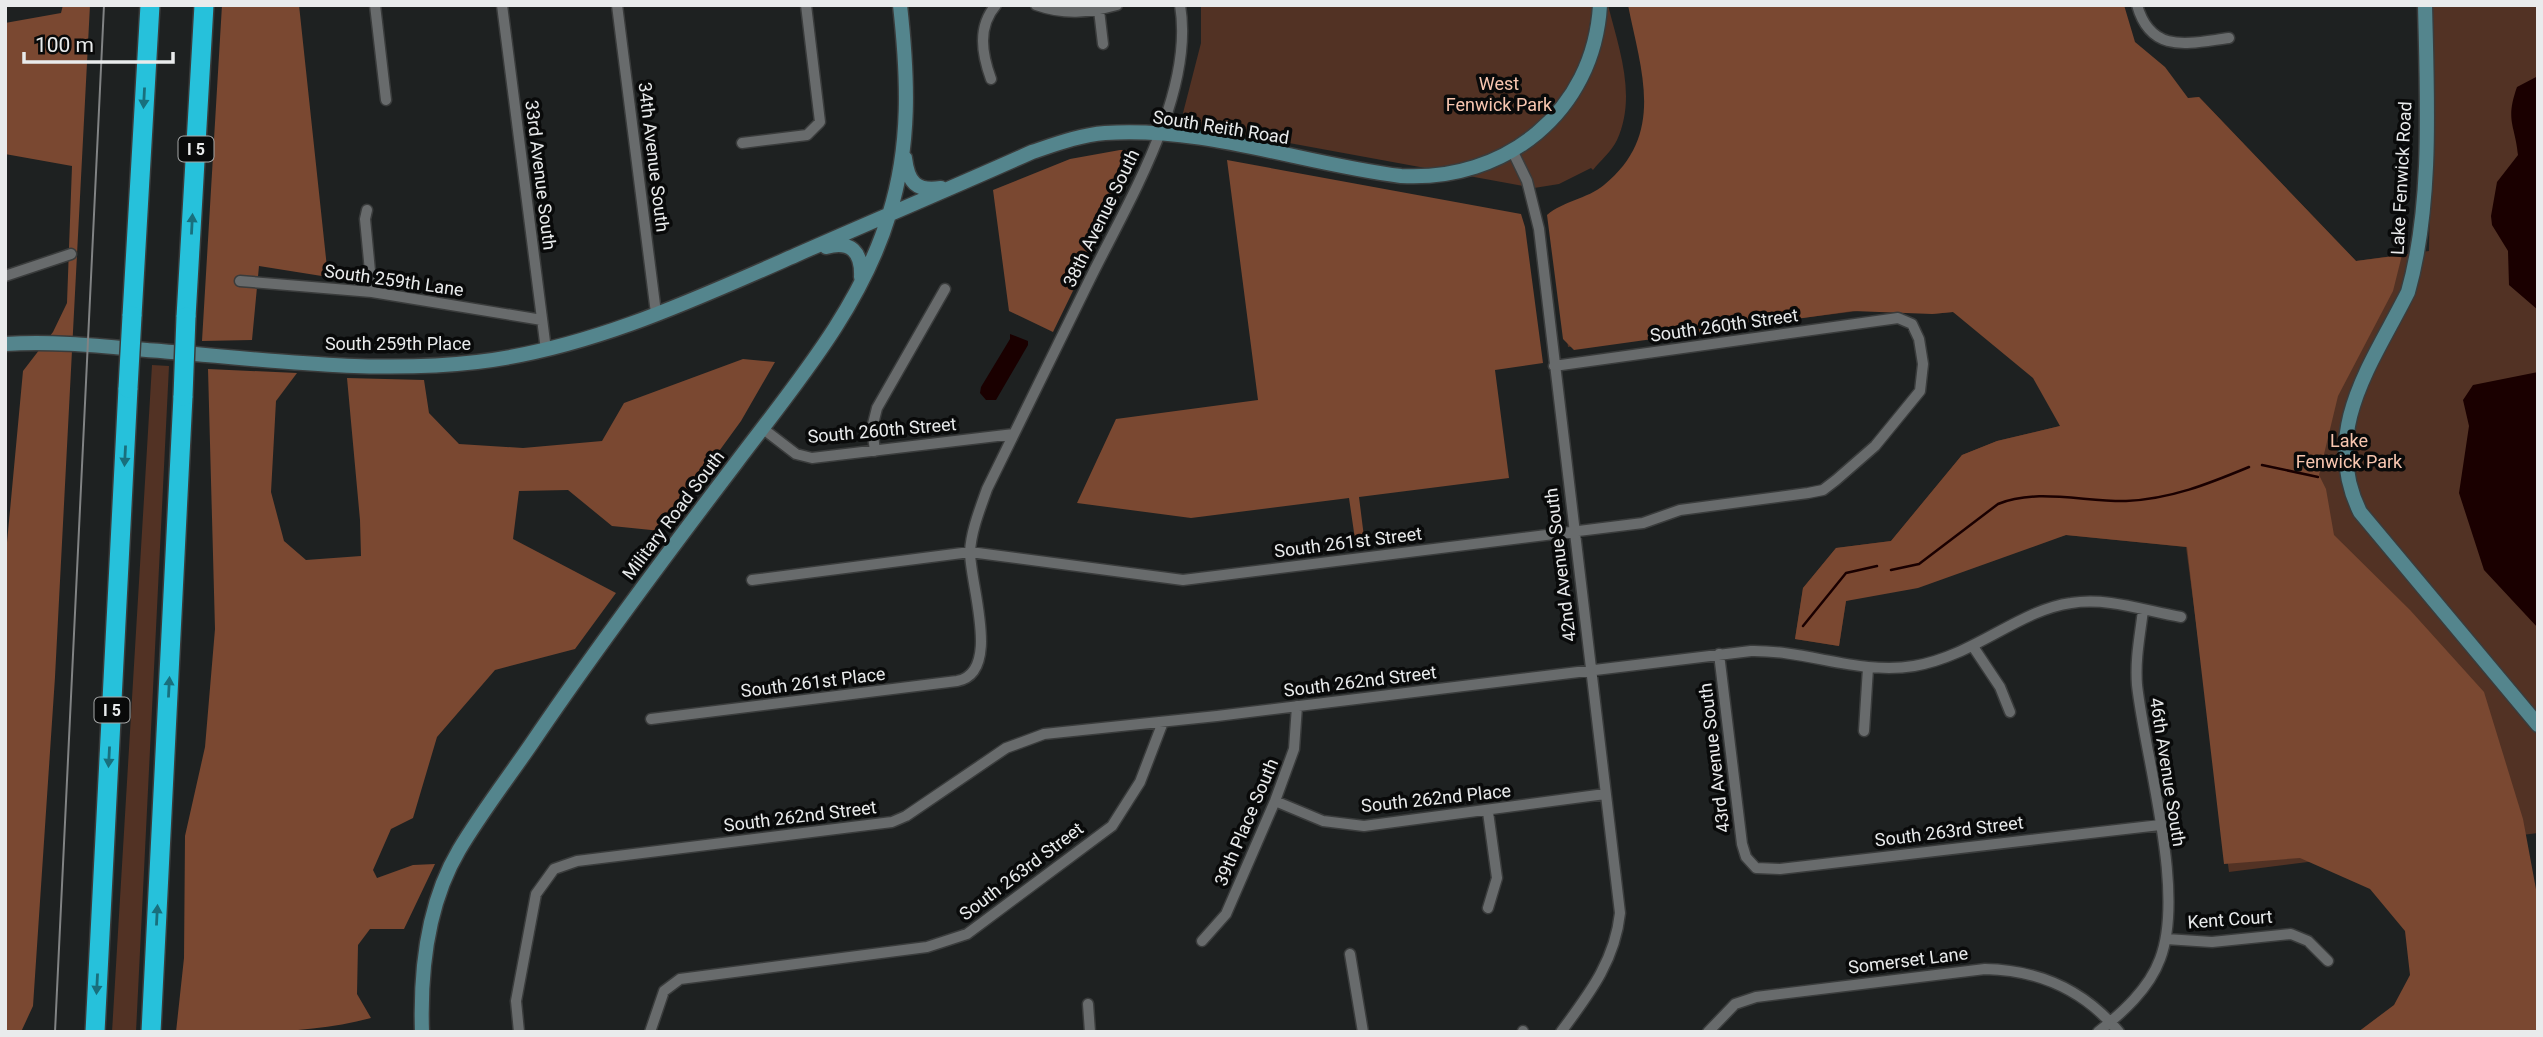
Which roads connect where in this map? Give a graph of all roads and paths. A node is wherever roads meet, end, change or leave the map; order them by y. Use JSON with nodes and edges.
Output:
{"nodes":[{"id":1,"x":150,"y":5,"type":"edge"},
{"id":2,"x":204,"y":5,"type":"edge"},
{"id":3,"x":375,"y":5,"type":"edge"},
{"id":4,"x":502,"y":5,"type":"edge"},
{"id":5,"x":617,"y":5,"type":"edge"},
{"id":6,"x":806,"y":5,"type":"edge"},
{"id":7,"x":900,"y":5,"type":"edge"},
{"id":8,"x":996,"y":5,"type":"edge"},
{"id":9,"x":1036,"y":5,"type":"edge"},
{"id":10,"x":1116,"y":5,"type":"edge"},
{"id":11,"x":1180,"y":5,"type":"edge"},
{"id":12,"x":1600,"y":5,"type":"edge"},
{"id":13,"x":2137,"y":5,"type":"edge"},
{"id":14,"x":2425,"y":5,"type":"edge"},
{"id":15,"x":1099,"y":10,"type":"junction"},
{"id":16,"x":2229,"y":38,"type":"dead end"},
{"id":17,"x":1103,"y":44,"type":"dead end"},
{"id":18,"x":991,"y":79,"type":"dead end"},
{"id":19,"x":386,"y":100,"type":"dead end"},
{"id":20,"x":1161,"y":135,"type":"junction"},
{"id":21,"x":742,"y":143,"type":"dead end"},
{"id":22,"x":904,"y":144,"type":"junction"},
{"id":23,"x":1513,"y":152,"type":"junction"},
{"id":24,"x":956,"y":186,"type":"junction"},
{"id":25,"x":368,"y":210,"type":"dead end"},
{"id":26,"x":890,"y":214,"type":"junction"},
{"id":27,"x":71,"y":254,"type":"dead end"},
{"id":28,"x":794,"y":256,"type":"junction"},
{"id":29,"x":5,"y":276,"type":"edge"},
{"id":30,"x":240,"y":281,"type":"dead end"},
{"id":31,"x":861,"y":283,"type":"junction"},
{"id":32,"x":944,"y":289,"type":"dead end"},
{"id":33,"x":372,"y":292,"type":"junction"},
{"id":34,"x":656,"y":313,"type":"junction"},
{"id":35,"x":542,"y":320,"type":"junction"},
{"id":36,"x":5,"y":344,"type":"edge"},
{"id":37,"x":546,"y":350,"type":"junction"},
{"id":38,"x":1554,"y":366,"type":"junction"},
{"id":39,"x":1912,"y":404,"type":"joint"},
{"id":40,"x":762,"y":428,"type":"junction"},
{"id":41,"x":1014,"y":434,"type":"junction"},
{"id":42,"x":875,"y":451,"type":"junction"},
{"id":43,"x":1573,"y":533,"type":"junction"},
{"id":44,"x":970,"y":552,"type":"junction"},
{"id":45,"x":752,"y":580,"type":"dead end"},
{"id":46,"x":2143,"y":610,"type":"junction"},
{"id":47,"x":2181,"y":617,"type":"dead end"},
{"id":48,"x":1974,"y":648,"type":"junction"},
{"id":49,"x":1719,"y":654,"type":"junction"},
{"id":50,"x":1868,"y":668,"type":"junction"},
{"id":51,"x":1590,"y":669,"type":"junction"},
{"id":52,"x":976,"y":671,"type":"joint"},
{"id":53,"x":1297,"y":706,"type":"junction"},
{"id":54,"x":2010,"y":712,"type":"dead end"},
{"id":55,"x":652,"y":719,"type":"dead end"},
{"id":56,"x":1163,"y":722,"type":"junction"},
{"id":57,"x":2538,"y":725,"type":"edge"},
{"id":58,"x":1864,"y":731,"type":"dead end"},
{"id":59,"x":1605,"y":794,"type":"junction"},
{"id":60,"x":1275,"y":801,"type":"junction"},
{"id":61,"x":1488,"y":812,"type":"junction"},
{"id":62,"x":2160,"y":825,"type":"junction"},
{"id":63,"x":1746,"y":858,"type":"joint"},
{"id":64,"x":1488,"y":908,"type":"dead end"},
{"id":65,"x":2166,"y":939,"type":"junction"},
{"id":66,"x":1202,"y":941,"type":"dead end"},
{"id":67,"x":1350,"y":954,"type":"dead end"},
{"id":68,"x":2328,"y":961,"type":"dead end"},
{"id":69,"x":1087,"y":1004,"type":"dead end"},
{"id":70,"x":2111,"y":1021,"type":"junction"},
{"id":71,"x":95,"y":1032,"type":"edge"},
{"id":72,"x":151,"y":1032,"type":"edge"},
{"id":73,"x":422,"y":1032,"type":"edge"},
{"id":74,"x":519,"y":1032,"type":"edge"},
{"id":75,"x":650,"y":1032,"type":"edge"},
{"id":76,"x":1090,"y":1032,"type":"edge"},
{"id":77,"x":1363,"y":1032,"type":"edge"},
{"id":78,"x":1561,"y":1032,"type":"edge"},
{"id":79,"x":1708,"y":1032,"type":"edge"},
{"id":80,"x":2098,"y":1032,"type":"edge"},
{"id":81,"x":2119,"y":1032,"type":"edge"}],
"edges":[{"from":1,"to":71,"type":"highway","number":"I 5","one_way":true,"bridge":true},
{"from":72,"to":2,"type":"highway","number":"I 5","one_way":true,"bridge":true},
{"from":3,"to":19,"type":"street"},
{"from":4,"to":35,"type":"street","name":"33rd Avenue South"},
{"from":5,"to":34,"type":"street","name":"34th Avenue South"},
{"from":6,"to":21,"type":"street"},
{"from":7,"to":22,"type":"main road","name":"Military Road South"},
{"from":8,"to":18,"type":"street"},
{"from":9,"to":15,"type":"street"},
{"from":10,"to":15,"type":"street"},
{"from":11,"to":20,"type":"street","name":"38th Avenue South"},
{"from":12,"to":23,"type":"main road","name":"South Reith Road"},
{"from":13,"to":16,"type":"street"},
{"from":14,"to":57,"type":"main road","name":"Lake Fenwick Road"},
{"from":15,"to":17,"type":"street"},
{"from":20,"to":23,"type":"main road","name":"South Reith Road"},
{"from":20,"to":24,"type":"main road","name":"South Reith Road"},
{"from":20,"to":41,"type":"street","name":"38th Avenue South"},
{"from":22,"to":24,"type":"main road"},
{"from":22,"to":26,"type":"main road","name":"Military Road South"},
{"from":23,"to":38,"type":"street","name":"42nd Avenue South"},
{"from":24,"to":26,"type":"main road","name":"South Reith Road"},
{"from":25,"to":33,"type":"street"},
{"from":26,"to":28,"type":"main road","name":"South 259th Place"},
{"from":26,"to":31,"type":"main road","name":"Military Road South"},
{"from":27,"to":29,"type":"street"},
{"from":28,"to":31,"type":"main road"},
{"from":28,"to":34,"type":"main road","name":"South 259th Place"},
{"from":30,"to":33,"type":"street","name":"South 259th Lane"},
{"from":31,"to":40,"type":"main road","name":"Military Road South"},
{"from":32,"to":42,"type":"street"},
{"from":33,"to":35,"type":"street","name":"South 259th Lane"},
{"from":34,"to":37,"type":"main road","name":"South 259th Place"},
{"from":35,"to":37,"type":"street","name":"33rd Avenue South"},
{"from":36,"to":37,"type":"main road","name":"South 259th Place"},
{"from":38,"to":39,"type":"street","name":"South 260th Street"},
{"from":38,"to":43,"type":"street","name":"42nd Avenue South"},
{"from":39,"to":43,"type":"street","name":"South 261st Street"},
{"from":40,"to":42,"type":"street","name":"South 260th Street"},
{"from":40,"to":73,"type":"main road","name":"Military Road South"},
{"from":41,"to":42,"type":"street","name":"South 260th Street"},
{"from":41,"to":44,"type":"street","name":"38th Avenue South"},
{"from":43,"to":44,"type":"street","name":"South 261st Street"},
{"from":43,"to":51,"type":"street","name":"42nd Avenue South"},
{"from":44,"to":45,"type":"street","name":"South 261st Street"},
{"from":44,"to":52,"type":"street","name":"38th Avenue South"},
{"from":46,"to":47,"type":"street","name":"South 262nd Street"},
{"from":46,"to":48,"type":"street","name":"South 262nd Street"},
{"from":46,"to":62,"type":"street","name":"46th Avenue South"},
{"from":48,"to":50,"type":"street","name":"South 262nd Street"},
{"from":48,"to":54,"type":"street"},
{"from":49,"to":50,"type":"street","name":"South 262nd Street"},
{"from":49,"to":51,"type":"street","name":"South 262nd Street"},
{"from":49,"to":63,"type":"street","name":"43rd Avenue South"},
{"from":50,"to":58,"type":"street"},
{"from":51,"to":53,"type":"street","name":"South 262nd Street"},
{"from":51,"to":59,"type":"street","name":"42nd Avenue South"},
{"from":52,"to":55,"type":"street","name":"South 261st Place"},
{"from":53,"to":56,"type":"street","name":"South 262nd Street"},
{"from":53,"to":60,"type":"street","name":"39th Place South"},
{"from":56,"to":74,"type":"street","name":"South 262nd Street"},
{"from":56,"to":75,"type":"street","name":"South 263rd Street"},
{"from":59,"to":61,"type":"street","name":"South 262nd Place"},
{"from":59,"to":78,"type":"street","name":"42nd Avenue South"},
{"from":60,"to":61,"type":"street","name":"South 262nd Place"},
{"from":60,"to":66,"type":"street","name":"39th Place South"},
{"from":61,"to":64,"type":"street"},
{"from":62,"to":63,"type":"street","name":"South 263rd Street"},
{"from":62,"to":65,"type":"street","name":"46th Avenue South"},
{"from":65,"to":68,"type":"street","name":"Kent Court"},
{"from":65,"to":70,"type":"street","name":"46th Avenue South"},
{"from":67,"to":77,"type":"street"},
{"from":69,"to":76,"type":"street"},
{"from":70,"to":79,"type":"street","name":"Somerset Lane"},
{"from":70,"to":80,"type":"street","name":"46th Avenue South"},
{"from":70,"to":81,"type":"street","name":"Somerset Lane"}]}
